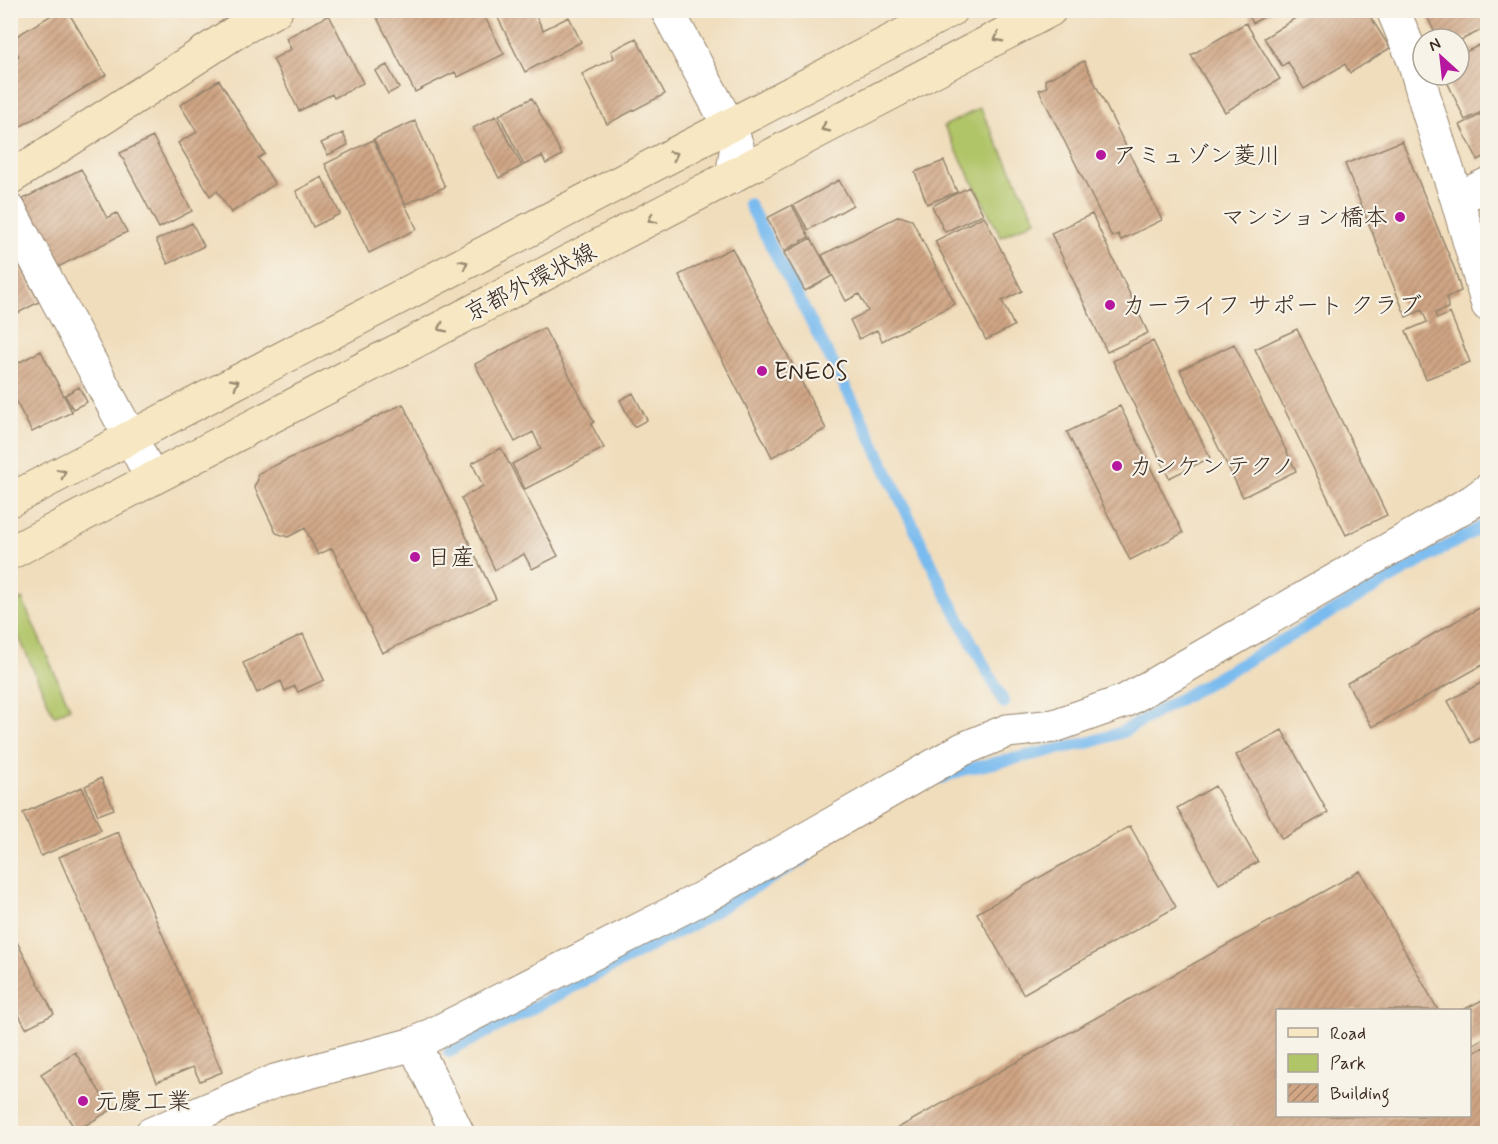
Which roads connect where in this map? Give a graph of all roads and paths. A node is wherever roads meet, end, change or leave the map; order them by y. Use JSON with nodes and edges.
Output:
{"nodes":[{"id":1,"x":276,"y":10,"type":"edge"},
{"id":2,"x":667,"y":10,"type":"edge"},
{"id":3,"x":951,"y":10,"type":"edge"},
{"id":4,"x":1050,"y":10,"type":"edge"},
{"id":5,"x":1393,"y":10,"type":"edge"},
{"id":6,"x":729,"y":126,"type":"junction"},
{"id":7,"x":732,"y":177,"type":"junction"},
{"id":8,"x":10,"y":178,"type":"edge"},
{"id":9,"x":1488,"y":184,"type":"edge"},
{"id":10,"x":1457,"y":198,"type":"junction"},
{"id":11,"x":10,"y":211,"type":"edge"},
{"id":12,"x":1488,"y":305,"type":"edge"},
{"id":13,"x":131,"y":437,"type":"junction"},
{"id":14,"x":152,"y":478,"type":"junction"},
{"id":15,"x":1488,"y":490,"type":"edge"},
{"id":16,"x":10,"y":500,"type":"edge"},
{"id":17,"x":10,"y":554,"type":"edge"},
{"id":18,"x":414,"y":1044,"type":"junction"},
{"id":19,"x":151,"y":1134,"type":"edge"},
{"id":20,"x":459,"y":1134,"type":"edge"}],
"edges":[{"from":1,"to":8,"type":"street"},
{"from":2,"to":6,"type":"street"},
{"from":3,"to":6,"type":"street","name":"京都外環状線"},
{"from":4,"to":7,"type":"street","name":"京都外環状線","one_way":true},
{"from":5,"to":10,"type":"street"},
{"from":6,"to":7,"type":"street"},
{"from":13,"to":6,"type":"street","name":"京都外環状線","one_way":true},
{"from":7,"to":14,"type":"street","name":"京都外環状線","one_way":true},
{"from":9,"to":10,"type":"street"},
{"from":10,"to":12,"type":"street"},
{"from":11,"to":13,"type":"street"},
{"from":13,"to":14,"type":"street"},
{"from":16,"to":13,"type":"street","name":"京都外環状線","one_way":true},
{"from":14,"to":17,"type":"street","name":"京都外環状線"},
{"from":15,"to":18,"type":"street"},
{"from":18,"to":19,"type":"street"},
{"from":18,"to":20,"type":"street"}]}
